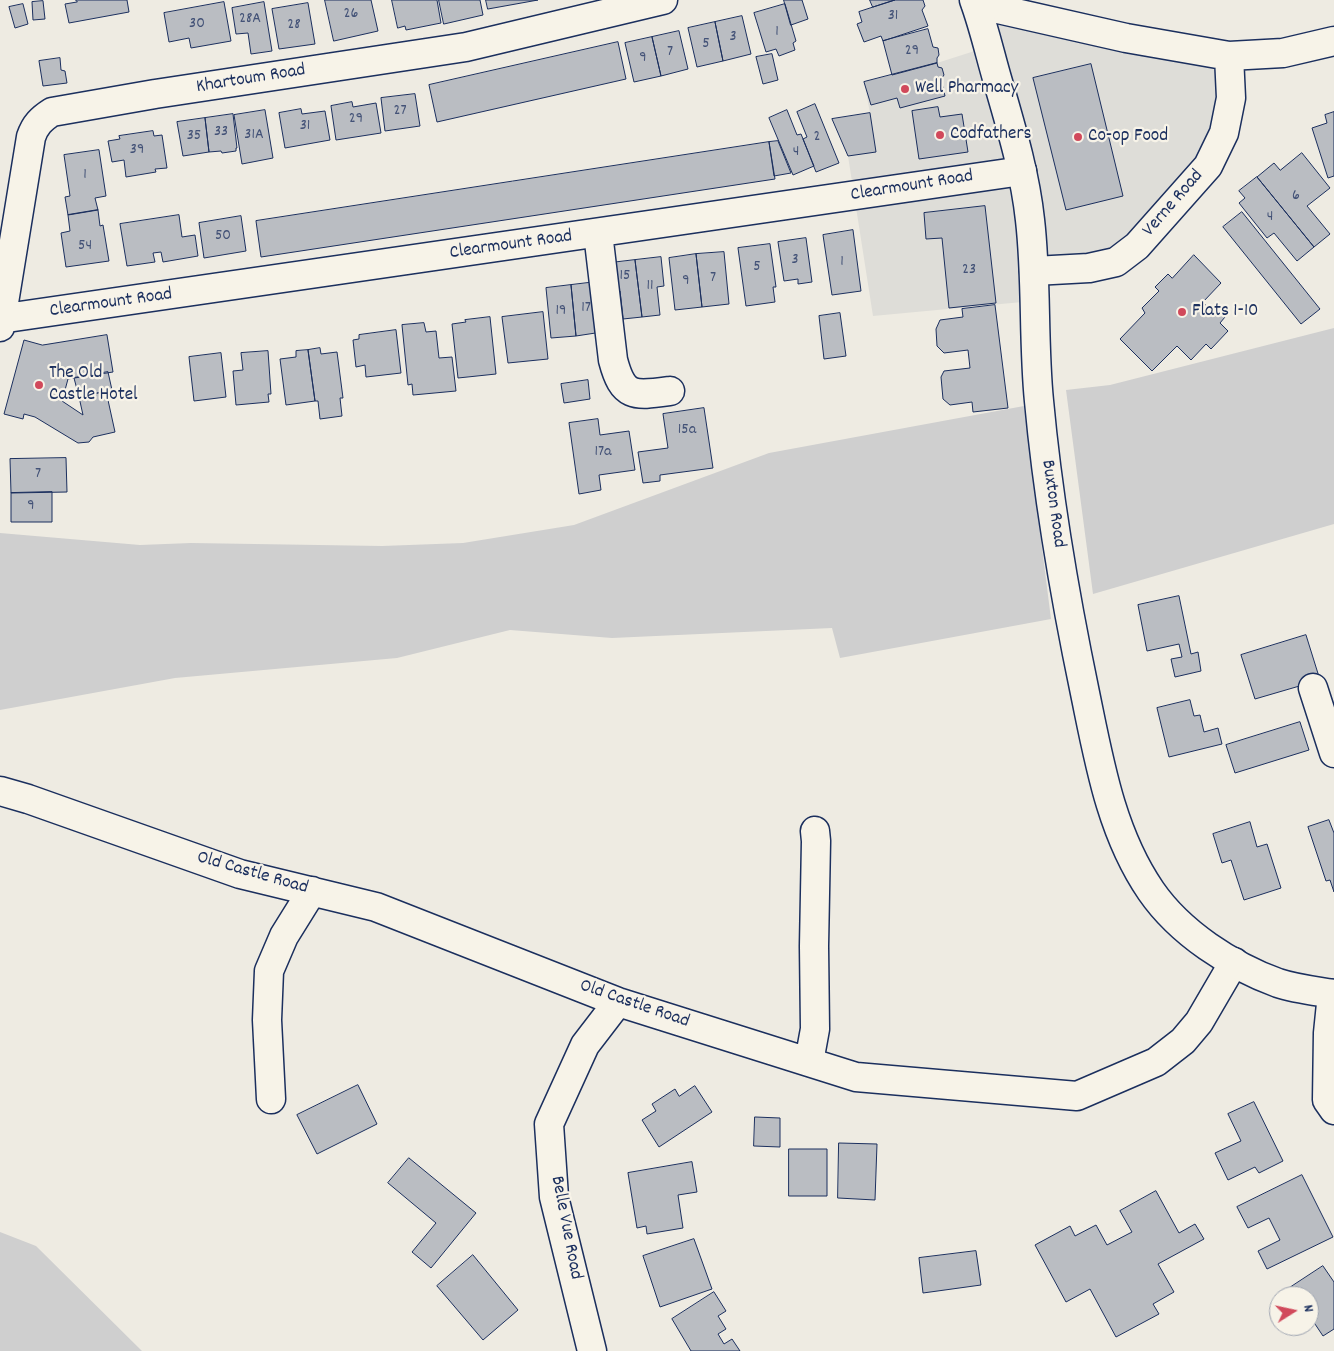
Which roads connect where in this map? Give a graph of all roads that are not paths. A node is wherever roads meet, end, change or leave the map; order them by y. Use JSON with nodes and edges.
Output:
{"nodes":[{"id":1,"x":663,"y":0,"type":"edge"},
{"id":2,"x":975,"y":2,"type":"edge"},
{"id":3,"x":1334,"y":41,"type":"edge"},
{"id":4,"x":1229,"y":56,"type":"junction"},
{"id":5,"x":1022,"y":171,"type":"junction"},
{"id":6,"x":598,"y":233,"type":"junction"},
{"id":7,"x":1034,"y":271,"type":"junction"},
{"id":8,"x":1,"y":322,"type":"edge"},
{"id":9,"x":670,"y":392,"type":"dead end"},
{"id":10,"x":1313,"y":688,"type":"dead end"},
{"id":11,"x":1334,"y":753,"type":"edge"},
{"id":12,"x":0,"y":791,"type":"edge"},
{"id":13,"x":815,"y":831,"type":"dead end"},
{"id":14,"x":312,"y":891,"type":"junction"},
{"id":15,"x":1234,"y":962,"type":"junction"},
{"id":16,"x":1333,"y":994,"type":"edge"},
{"id":17,"x":618,"y":1002,"type":"junction"},
{"id":18,"x":809,"y":1062,"type":"junction"},
{"id":19,"x":271,"y":1099,"type":"dead end"},
{"id":20,"x":1334,"y":1110,"type":"edge"},
{"id":21,"x":592,"y":1351,"type":"edge"}],
"edges":[{"from":1,"to":8,"type":"main road","name":"Khartoum Road"},
{"from":2,"to":4,"type":"main road"},
{"from":2,"to":5,"type":"main road","name":"Buxton Road"},
{"from":3,"to":4,"type":"main road"},
{"from":4,"to":7,"type":"main road","name":"Verne Road"},
{"from":5,"to":6,"type":"main road","name":"Clearmount Road"},
{"from":5,"to":7,"type":"main road","name":"Buxton Road"},
{"from":6,"to":8,"type":"main road","name":"Clearmount Road"},
{"from":6,"to":9,"type":"main road"},
{"from":7,"to":15,"type":"main road","name":"Buxton Road"},
{"from":10,"to":11,"type":"main road"},
{"from":12,"to":14,"type":"main road","name":"Old Castle Road"},
{"from":13,"to":18,"type":"main road"},
{"from":14,"to":17,"type":"main road","name":"Old Castle Road"},
{"from":14,"to":19,"type":"main road"},
{"from":15,"to":16,"type":"main road","name":"Buxton Road"},
{"from":15,"to":18,"type":"main road","name":"Old Castle Road"},
{"from":16,"to":20,"type":"main road"},
{"from":17,"to":18,"type":"main road","name":"Old Castle Road"},
{"from":17,"to":21,"type":"main road","name":"Belle Vue Road"}]}
